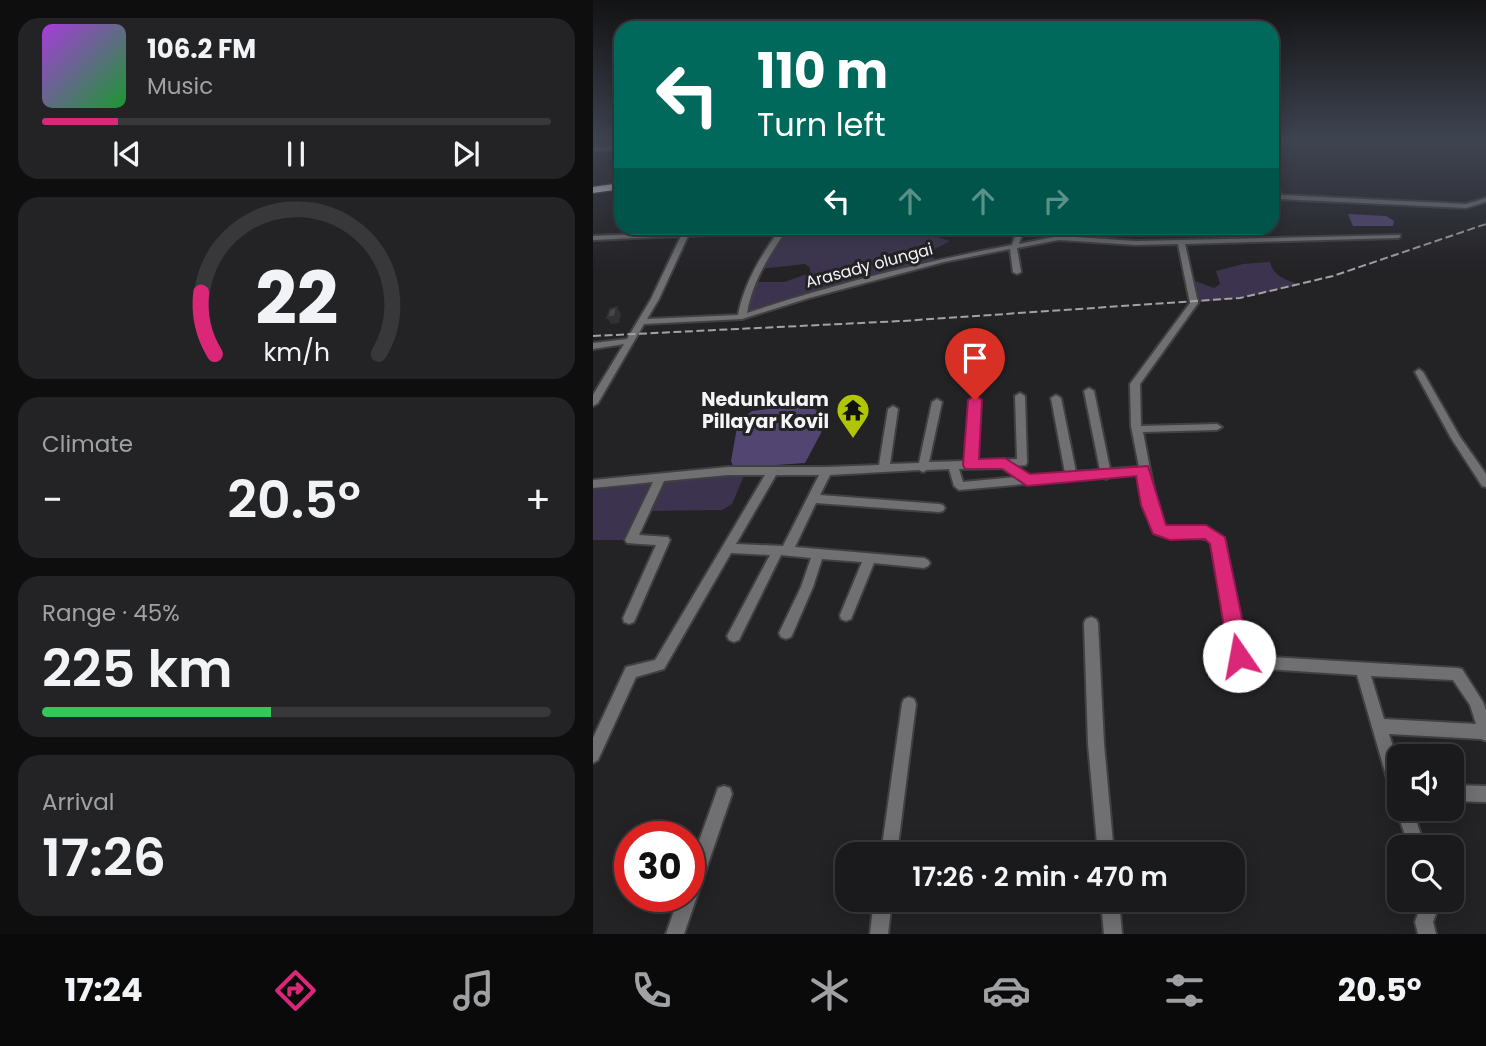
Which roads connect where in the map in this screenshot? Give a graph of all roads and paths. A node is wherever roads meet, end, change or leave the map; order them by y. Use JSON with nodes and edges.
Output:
{"nodes":[{"id":1,"x":614,"y":187,"type":"edge"},
{"id":2,"x":593,"y":190,"type":"edge"},
{"id":3,"x":1279,"y":197,"type":"edge"},
{"id":4,"x":1486,"y":200,"type":"edge"},
{"id":5,"x":628,"y":235,"type":"edge"},
{"id":6,"x":684,"y":235,"type":"edge"},
{"id":7,"x":780,"y":235,"type":"edge"},
{"id":8,"x":1018,"y":235,"type":"edge"},
{"id":9,"x":1104,"y":235,"type":"edge"},
{"id":10,"x":1398,"y":236,"type":"dead end"},
{"id":11,"x":593,"y":238,"type":"edge"},
{"id":12,"x":1102,"y":240,"type":"junction"},
{"id":13,"x":1181,"y":241,"type":"junction"},
{"id":14,"x":1014,"y":246,"type":"junction"},
{"id":15,"x":1017,"y":272,"type":"dead end"},
{"id":16,"x":742,"y":317,"type":"junction"},
{"id":17,"x":641,"y":322,"type":"junction"},
{"id":18,"x":627,"y":341,"type":"junction"},
{"id":19,"x":593,"y":346,"type":"edge"},
{"id":20,"x":1419,"y":372,"type":"dead end"},
{"id":21,"x":1089,"y":391,"type":"dead end"},
{"id":22,"x":1020,"y":396,"type":"dead end"},
{"id":23,"x":1056,"y":398,"type":"dead end"},
{"id":24,"x":975,"y":400,"type":"dead end"},
{"id":25,"x":593,"y":402,"type":"edge"},
{"id":26,"x":937,"y":402,"type":"dead end"},
{"id":27,"x":893,"y":409,"type":"dead end"},
{"id":28,"x":1217,"y":428,"type":"dead end"},
{"id":29,"x":1137,"y":429,"type":"junction"},
{"id":30,"x":1005,"y":464,"type":"junction"},
{"id":31,"x":953,"y":465,"type":"junction"},
{"id":32,"x":971,"y":465,"type":"junction"},
{"id":33,"x":923,"y":468,"type":"junction"},
{"id":34,"x":884,"y":469,"type":"junction"},
{"id":35,"x":773,"y":470,"type":"junction"},
{"id":36,"x":1143,"y":470,"type":"junction"},
{"id":37,"x":826,"y":471,"type":"junction"},
{"id":38,"x":1106,"y":475,"type":"junction"},
{"id":39,"x":1071,"y":476,"type":"junction"},
{"id":40,"x":660,"y":479,"type":"junction"},
{"id":41,"x":1027,"y":480,"type":"junction"},
{"id":42,"x":1486,"y":482,"type":"edge"},
{"id":43,"x":593,"y":484,"type":"edge"},
{"id":44,"x":813,"y":499,"type":"junction"},
{"id":45,"x":939,"y":508,"type":"dead end"},
{"id":46,"x":728,"y":548,"type":"junction"},
{"id":47,"x":782,"y":552,"type":"junction"},
{"id":48,"x":818,"y":554,"type":"junction"},
{"id":49,"x":870,"y":558,"type":"junction"},
{"id":50,"x":924,"y":563,"type":"dead end"},
{"id":51,"x":846,"y":615,"type":"dead end"},
{"id":52,"x":629,"y":618,"type":"dead end"},
{"id":53,"x":1091,"y":623,"type":"dead end"},
{"id":54,"x":786,"y":633,"type":"dead end"},
{"id":55,"x":734,"y":636,"type":"dead end"},
{"id":56,"x":1362,"y":669,"type":"junction"},
{"id":57,"x":909,"y":704,"type":"dead end"},
{"id":58,"x":1379,"y":726,"type":"junction"},
{"id":59,"x":1485,"y":733,"type":"edge"},
{"id":60,"x":1387,"y":753,"type":"edge"},
{"id":61,"x":593,"y":755,"type":"edge"},
{"id":62,"x":1464,"y":793,"type":"edge"},
{"id":63,"x":724,"y":794,"type":"dead end"},
{"id":64,"x":1486,"y":794,"type":"edge"},
{"id":65,"x":891,"y":842,"type":"edge"},
{"id":66,"x":1105,"y":842,"type":"edge"},
{"id":67,"x":705,"y":849,"type":"edge"},
{"id":68,"x":683,"y":912,"type":"edge"},
{"id":69,"x":882,"y":912,"type":"edge"},
{"id":70,"x":1111,"y":912,"type":"edge"},
{"id":71,"x":1427,"y":912,"type":"edge"},
{"id":72,"x":675,"y":934,"type":"edge"},
{"id":73,"x":879,"y":934,"type":"edge"},
{"id":74,"x":1113,"y":934,"type":"edge"},
{"id":75,"x":1427,"y":934,"type":"edge"}],
"edges":[{"from":1,"to":2,"type":"highway"},
{"from":3,"to":4,"type":"street"},
{"from":5,"to":11,"type":"street"},
{"from":6,"to":17,"type":"street"},
{"from":7,"to":16,"type":"street"},
{"from":8,"to":14,"type":"street"},
{"from":9,"to":12,"type":"street"},
{"from":10,"to":13,"type":"street","name":"Arasady olungai"},
{"from":12,"to":13,"type":"street","name":"Arasady olungai"},
{"from":12,"to":14,"type":"street","name":"Arasady olungai"},
{"from":13,"to":29,"type":"street"},
{"from":14,"to":15,"type":"street"},
{"from":14,"to":16,"type":"street","name":"Arasady olungai"},
{"from":16,"to":17,"type":"street","name":"Arasady olungai"},
{"from":17,"to":18,"type":"street"},
{"from":18,"to":19,"type":"street"},
{"from":18,"to":25,"type":"street"},
{"from":20,"to":42,"type":"street"},
{"from":21,"to":38,"type":"street"},
{"from":22,"to":30,"type":"street"},
{"from":23,"to":39,"type":"street"},
{"from":24,"to":32,"type":"street"},
{"from":26,"to":33,"type":"street"},
{"from":27,"to":34,"type":"street"},
{"from":28,"to":29,"type":"street"},
{"from":29,"to":36,"type":"street"},
{"from":30,"to":32,"type":"street"},
{"from":30,"to":41,"type":"street"},
{"from":31,"to":32,"type":"street"},
{"from":31,"to":33,"type":"street"},
{"from":31,"to":41,"type":"street"},
{"from":33,"to":34,"type":"street"},
{"from":34,"to":37,"type":"street"},
{"from":35,"to":37,"type":"street"},
{"from":35,"to":40,"type":"street"},
{"from":35,"to":46,"type":"street"},
{"from":36,"to":38,"type":"street"},
{"from":36,"to":56,"type":"street"},
{"from":37,"to":44,"type":"street"},
{"from":38,"to":39,"type":"street"},
{"from":39,"to":41,"type":"street"},
{"from":40,"to":43,"type":"street"},
{"from":40,"to":52,"type":"street"},
{"from":44,"to":45,"type":"street"},
{"from":44,"to":47,"type":"street"},
{"from":46,"to":47,"type":"street"},
{"from":46,"to":61,"type":"street"},
{"from":47,"to":48,"type":"street"},
{"from":47,"to":55,"type":"street"},
{"from":48,"to":49,"type":"street"},
{"from":48,"to":54,"type":"street"},
{"from":49,"to":50,"type":"street"},
{"from":49,"to":51,"type":"street"},
{"from":53,"to":66,"type":"street"},
{"from":56,"to":58,"type":"street"},
{"from":56,"to":59,"type":"street"},
{"from":57,"to":65,"type":"street"},
{"from":58,"to":59,"type":"street"},
{"from":58,"to":60,"type":"street"},
{"from":62,"to":64,"type":"street"},
{"from":63,"to":67,"type":"street"},
{"from":68,"to":72,"type":"street"},
{"from":69,"to":73,"type":"street"},
{"from":70,"to":74,"type":"street"},
{"from":71,"to":75,"type":"street"}]}
